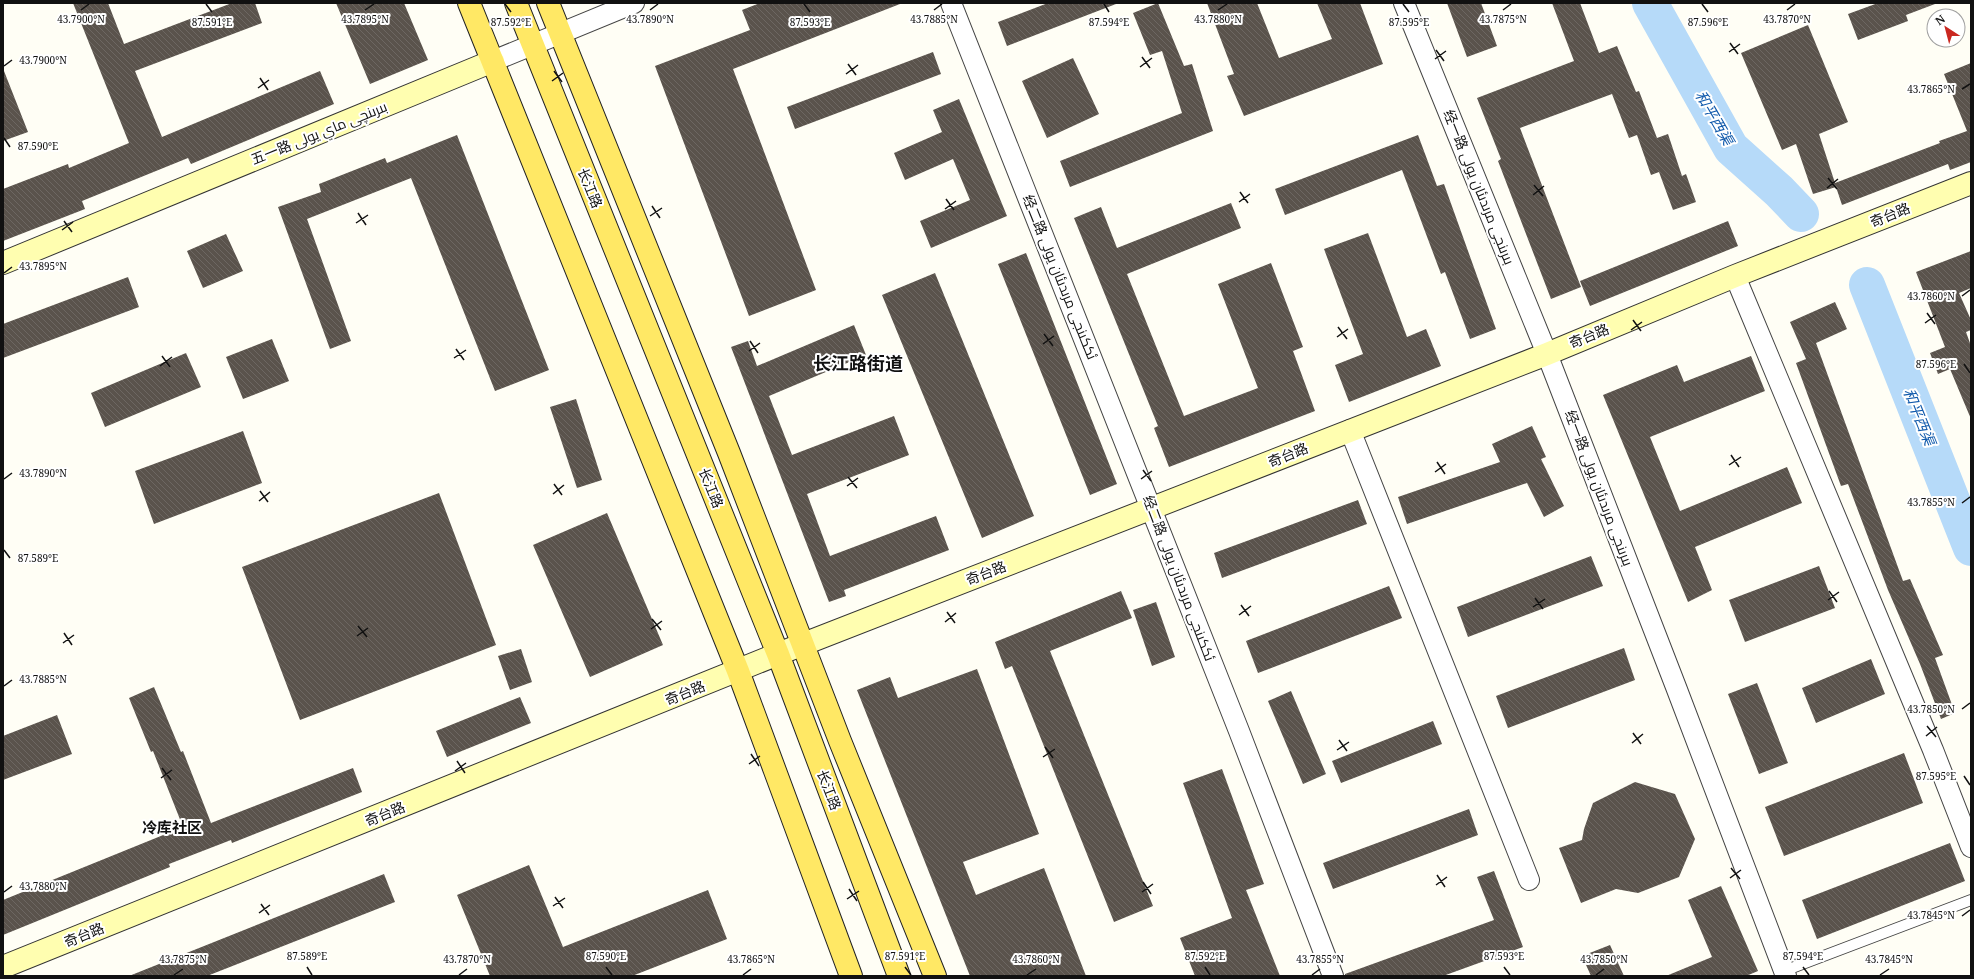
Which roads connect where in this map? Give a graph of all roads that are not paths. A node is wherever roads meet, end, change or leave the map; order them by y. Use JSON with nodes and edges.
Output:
{"nodes":[{"id":1,"x":469,"y":3,"type":"edge"},
{"id":2,"x":516,"y":3,"type":"edge"},
{"id":3,"x":548,"y":3,"type":"edge"},
{"id":4,"x":634,"y":3,"type":"edge"},
{"id":5,"x":951,"y":3,"type":"edge"},
{"id":6,"x":1404,"y":3,"type":"edge"},
{"id":7,"x":560,"y":33,"type":"junction"},
{"id":8,"x":532,"y":44,"type":"junction"},
{"id":9,"x":493,"y":61,"type":"junction"},
{"id":10,"x":1971,"y":183,"type":"edge"},
{"id":11,"x":3,"y":263,"type":"edge"},
{"id":12,"x":1735,"y":276,"type":"junction"},
{"id":13,"x":1547,"y":354,"type":"junction"},
{"id":14,"x":1350,"y":430,"type":"junction"},
{"id":15,"x":1151,"y":509,"type":"junction"},
{"id":16,"x":803,"y":645,"type":"junction"},
{"id":17,"x":778,"y":654,"type":"junction"},
{"id":18,"x":738,"y":671,"type":"junction"},
{"id":19,"x":1971,"y":848,"type":"edge"},
{"id":20,"x":1529,"y":880,"type":"dead end"},
{"id":21,"x":1971,"y":900,"type":"edge"},
{"id":22,"x":3,"y":967,"type":"edge"},
{"id":23,"x":1780,"y":974,"type":"edge"},
{"id":24,"x":851,"y":976,"type":"edge"},
{"id":25,"x":899,"y":976,"type":"edge"},
{"id":26,"x":935,"y":976,"type":"edge"},
{"id":27,"x":1333,"y":976,"type":"edge"}],
"edges":[{"from":1,"to":9,"type":"main road"},
{"from":2,"to":8,"type":"main road","name":"长江路"},
{"from":3,"to":7,"type":"main road"},
{"from":4,"to":7,"type":"street","name":"五一路 بىرىنچى ماي يولى"},
{"from":5,"to":15,"type":"street","name":"经二路 ئككىنجى مرىدىئان يولى"},
{"from":6,"to":13,"type":"street","name":"经一路 بىرىنجى مرىدىئان يولى"},
{"from":7,"to":8,"type":"street","name":"五一路 بىرىنچى ماي يولى"},
{"from":7,"to":16,"type":"main road"},
{"from":8,"to":9,"type":"street","name":"五一路 بىرىنچى ماي يولى"},
{"from":8,"to":17,"type":"main road","name":"长江路"},
{"from":9,"to":11,"type":"street","name":"五一路 بىرىنچى ماي يولى"},
{"from":9,"to":18,"type":"main road"},
{"from":10,"to":12,"type":"street","name":"奇台路"},
{"from":12,"to":13,"type":"street","name":"奇台路"},
{"from":12,"to":19,"type":"street"},
{"from":13,"to":14,"type":"street","name":"奇台路"},
{"from":13,"to":23,"type":"street","name":"经一路 بىرىنجى مرىدىئان يولى"},
{"from":14,"to":15,"type":"street","name":"奇台路"},
{"from":14,"to":20,"type":"street"},
{"from":15,"to":16,"type":"street","name":"奇台路"},
{"from":15,"to":27,"type":"street","name":"经二路 ئككىنجى مرىدىئان يولى"},
{"from":16,"to":17,"type":"street","name":"奇台路"},
{"from":16,"to":26,"type":"main road"},
{"from":17,"to":18,"type":"street","name":"奇台路"},
{"from":17,"to":25,"type":"main road","name":"长江路"},
{"from":18,"to":22,"type":"street","name":"奇台路"},
{"from":18,"to":24,"type":"main road"},
{"from":21,"to":23,"type":"lane"}]}
